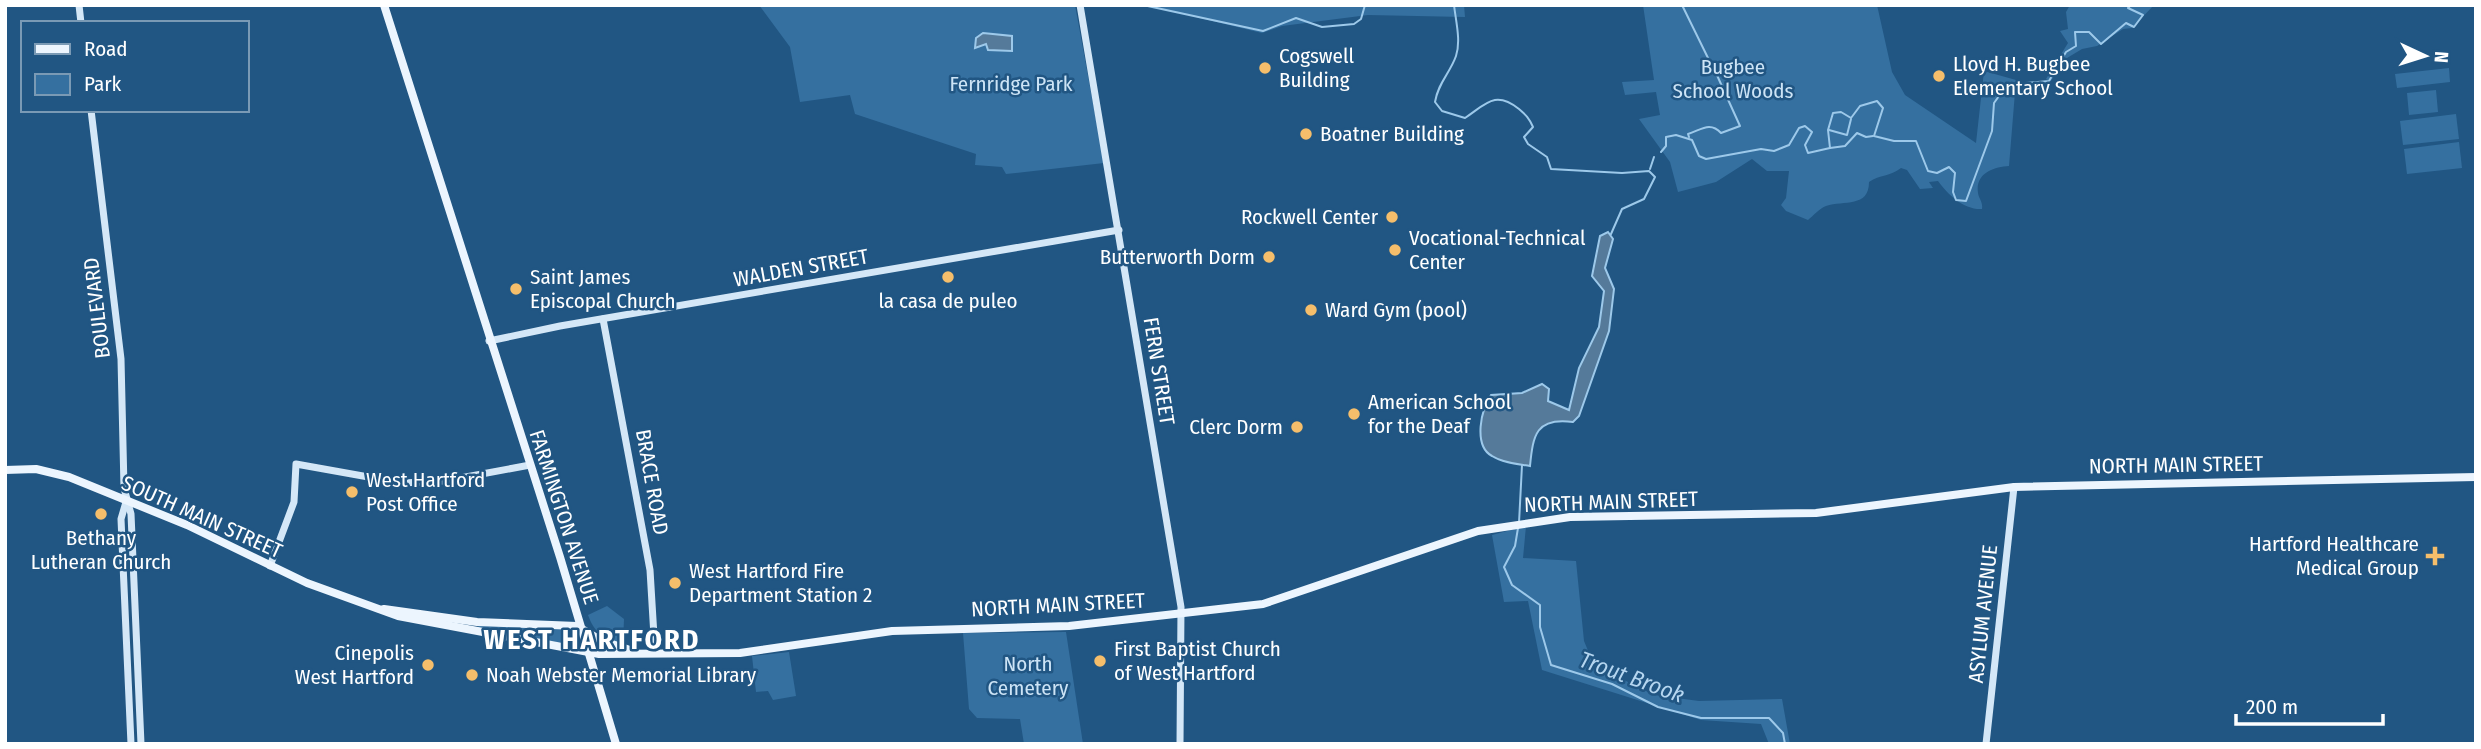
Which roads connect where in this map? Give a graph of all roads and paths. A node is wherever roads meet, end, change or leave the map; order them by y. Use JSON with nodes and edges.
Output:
{"nodes":[{"id":1,"x":382,"y":5,"type":"edge"},
{"id":2,"x":1080,"y":5,"type":"edge"},
{"id":3,"x":91,"y":112,"type":"edge"},
{"id":4,"x":1119,"y":230,"type":"junction"},
{"id":5,"x":604,"y":319,"type":"junction"},
{"id":6,"x":489,"y":341,"type":"junction"},
{"id":7,"x":530,"y":465,"type":"junction"},
{"id":8,"x":5,"y":470,"type":"edge"},
{"id":9,"x":2476,"y":477,"type":"edge"},
{"id":10,"x":2014,"y":487,"type":"junction"},
{"id":11,"x":127,"y":502,"type":"junction"},
{"id":12,"x":270,"y":566,"type":"junction"},
{"id":13,"x":135,"y":584,"type":"junction"},
{"id":14,"x":124,"y":585,"type":"junction"},
{"id":15,"x":382,"y":610,"type":"junction"},
{"id":16,"x":1182,"y":615,"type":"junction"},
{"id":17,"x":582,"y":627,"type":"junction"},
{"id":18,"x":636,"y":652,"type":"junction"},
{"id":19,"x":590,"y":653,"type":"junction"},
{"id":20,"x":655,"y":653,"type":"junction"},
{"id":21,"x":128,"y":662,"type":"junction"},
{"id":22,"x":138,"y":662,"type":"junction"},
{"id":23,"x":141,"y":741,"type":"edge"},
{"id":24,"x":131,"y":742,"type":"edge"},
{"id":25,"x":615,"y":744,"type":"edge"},
{"id":26,"x":1180,"y":744,"type":"edge"},
{"id":27,"x":1986,"y":744,"type":"edge"}],
"edges":[{"from":1,"to":6,"type":"main road","name":"FARMINGTON AVENUE"},
{"from":2,"to":4,"type":"street","name":"FERN STREET"},
{"from":3,"to":11,"type":"street","name":"BOULEVARD"},
{"from":4,"to":5,"type":"street","name":"WALDEN STREET"},
{"from":4,"to":16,"type":"street","name":"FERN STREET"},
{"from":5,"to":6,"type":"street","name":"WALDEN STREET"},
{"from":5,"to":20,"type":"street","name":"BRACE ROAD"},
{"from":6,"to":7,"type":"main road","name":"FARMINGTON AVENUE"},
{"from":7,"to":12,"type":"street"},
{"from":7,"to":17,"type":"main road","name":"FARMINGTON AVENUE"},
{"from":8,"to":11,"type":"main road","name":"SOUTH MAIN STREET"},
{"from":9,"to":10,"type":"main road","name":"NORTH MAIN STREET"},
{"from":10,"to":16,"type":"main road","name":"NORTH MAIN STREET"},
{"from":10,"to":27,"type":"street","name":"ASYLUM AVENUE"},
{"from":11,"to":12,"type":"main road","name":"SOUTH MAIN STREET"},
{"from":11,"to":13,"type":"street","name":"BOULEVARD"},
{"from":11,"to":14,"type":"street","name":"BOULEVARD"},
{"from":12,"to":15,"type":"main road","name":"SOUTH MAIN STREET"},
{"from":13,"to":14,"type":"street"},
{"from":13,"to":22,"type":"street","name":"BOULEVARD"},
{"from":14,"to":21,"type":"street","name":"BOULEVARD"},
{"from":15,"to":17,"type":"main road","name":"SOUTH MAIN STREET"},
{"from":15,"to":19,"type":"main road","name":"SOUTH MAIN STREET"},
{"from":16,"to":20,"type":"main road","name":"NORTH MAIN STREET"},
{"from":16,"to":26,"type":"street","name":"FERN STREET"},
{"from":17,"to":18,"type":"main road","name":"NORTH MAIN STREET"},
{"from":17,"to":19,"type":"main road","name":"FARMINGTON AVENUE"},
{"from":18,"to":19,"type":"main road","name":"NORTH MAIN STREET"},
{"from":18,"to":20,"type":"main road","name":"NORTH MAIN STREET"},
{"from":19,"to":25,"type":"main road","name":"FARMINGTON AVENUE"},
{"from":21,"to":22,"type":"street"},
{"from":21,"to":24,"type":"street","name":"BOULEVARD"},
{"from":22,"to":23,"type":"street","name":"BOULEVARD"},
{"from":23,"to":24,"type":"street"}]}
